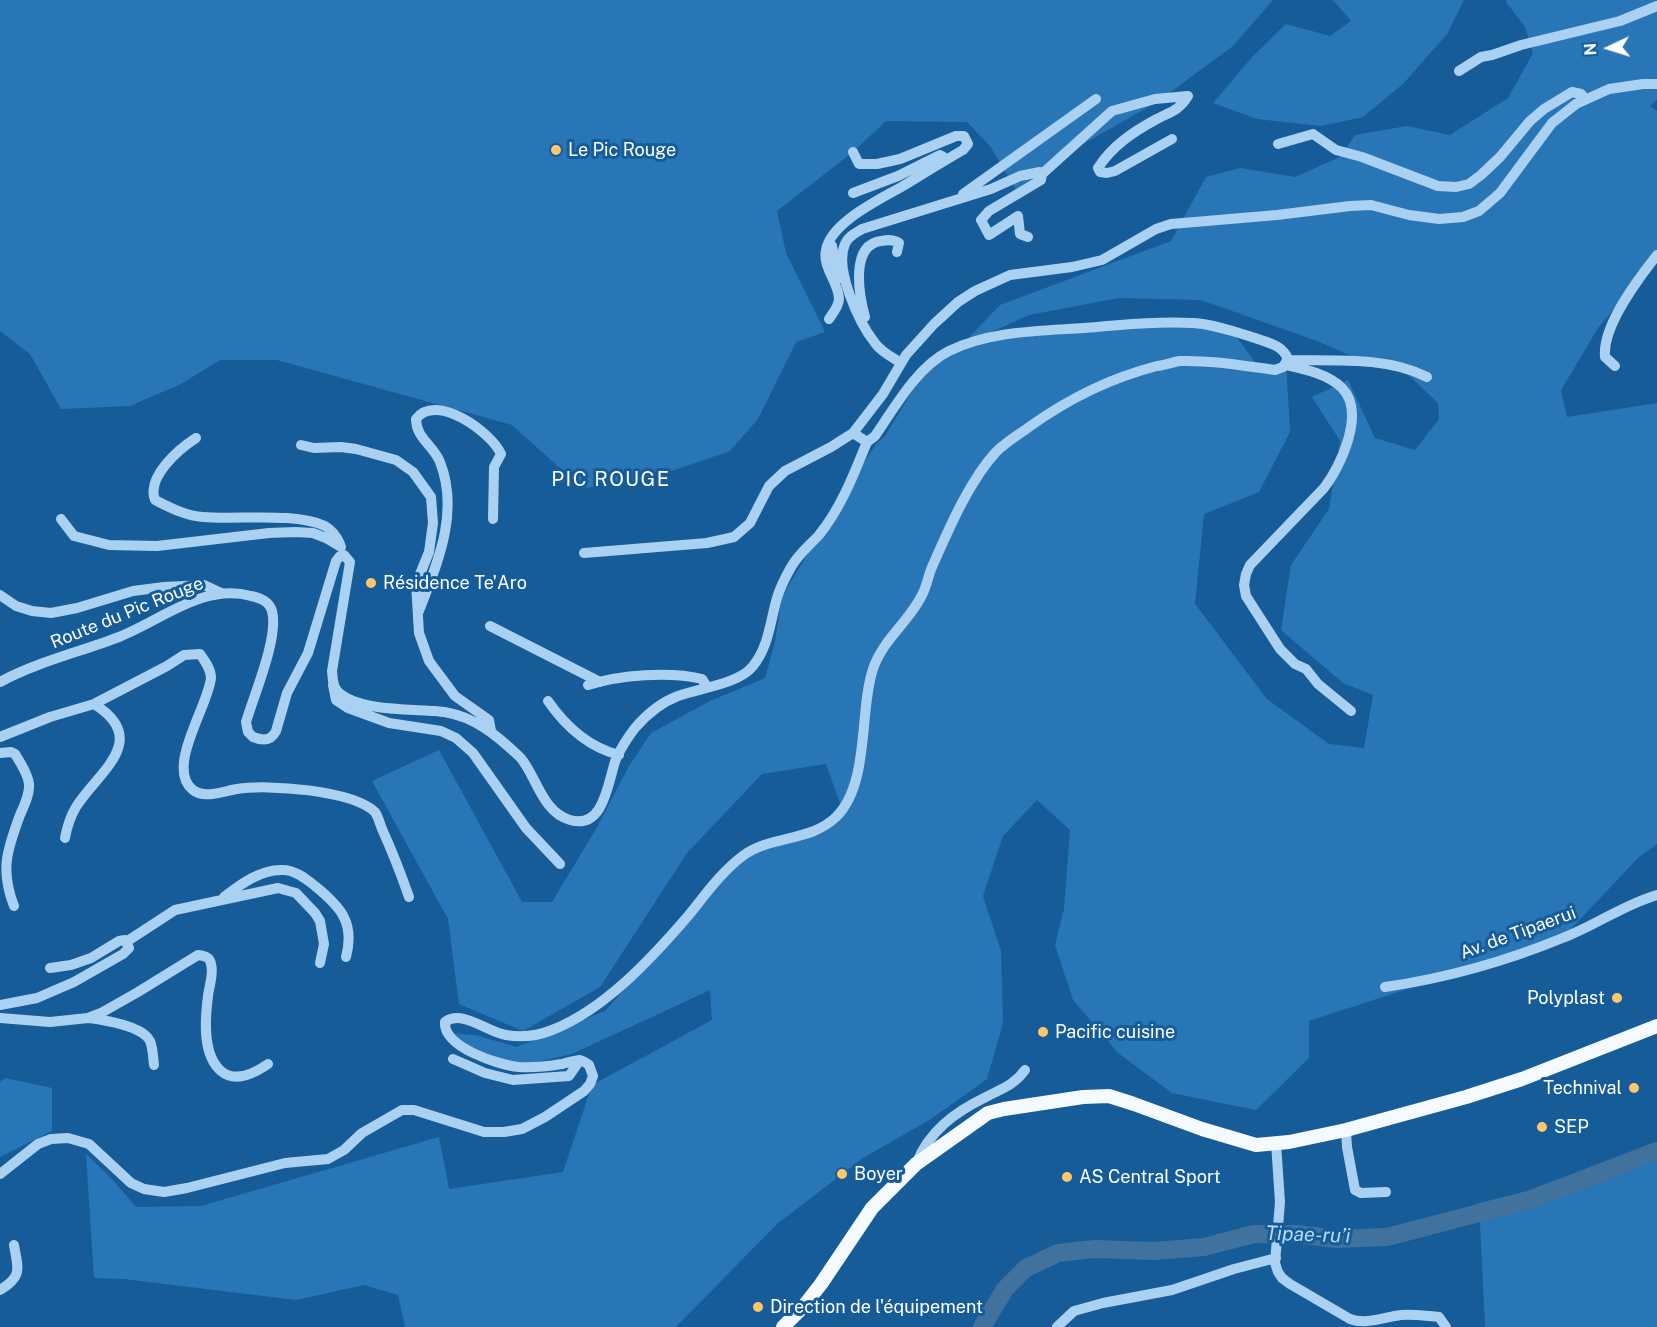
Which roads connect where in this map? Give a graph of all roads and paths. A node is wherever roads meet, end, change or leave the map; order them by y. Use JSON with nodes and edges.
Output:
{"nodes":[{"id":1,"x":1657,"y":6,"type":"edge"},
{"id":2,"x":1459,"y":71,"type":"dead end"},
{"id":3,"x":1657,"y":84,"type":"edge"},
{"id":4,"x":1096,"y":99,"type":"dead end"},
{"id":5,"x":1586,"y":99,"type":"junction"},
{"id":6,"x":1172,"y":139,"type":"dead end"},
{"id":7,"x":1278,"y":144,"type":"dead end"},
{"id":8,"x":853,"y":152,"type":"dead end"},
{"id":9,"x":947,"y":159,"type":"junction"},
{"id":10,"x":1042,"y":174,"type":"junction"},
{"id":11,"x":853,"y":194,"type":"dead end"},
{"id":12,"x":958,"y":198,"type":"junction"},
{"id":13,"x":1029,"y":237,"type":"dead end"},
{"id":14,"x":827,"y":246,"type":"junction"},
{"id":15,"x":897,"y":252,"type":"dead end"},
{"id":16,"x":1657,"y":255,"type":"edge"},
{"id":17,"x":848,"y":287,"type":"junction"},
{"id":18,"x":829,"y":319,"type":"dead end"},
{"id":19,"x":868,"y":332,"type":"junction"},
{"id":20,"x":1287,"y":362,"type":"junction"},
{"id":21,"x":901,"y":363,"type":"junction"},
{"id":22,"x":1615,"y":366,"type":"dead end"},
{"id":23,"x":1427,"y":378,"type":"dead end"},
{"id":24,"x":853,"y":433,"type":"junction"},
{"id":25,"x":196,"y":438,"type":"dead end"},
{"id":26,"x":867,"y":442,"type":"junction"},
{"id":27,"x":301,"y":445,"type":"dead end"},
{"id":28,"x":61,"y":519,"type":"dead end"},
{"id":29,"x":493,"y":519,"type":"dead end"},
{"id":30,"x":342,"y":551,"type":"junction"},
{"id":31,"x":584,"y":553,"type":"dead end"},
{"id":32,"x":221,"y":593,"type":"junction"},
{"id":33,"x":0,"y":595,"type":"edge"},
{"id":34,"x":418,"y":614,"type":"junction"},
{"id":35,"x":490,"y":626,"type":"dead end"},
{"id":36,"x":0,"y":682,"type":"edge"},
{"id":37,"x":600,"y":682,"type":"junction"},
{"id":38,"x":333,"y":683,"type":"junction"},
{"id":39,"x":588,"y":686,"type":"dead end"},
{"id":40,"x":707,"y":687,"type":"junction"},
{"id":41,"x":548,"y":701,"type":"dead end"},
{"id":42,"x":94,"y":704,"type":"junction"},
{"id":43,"x":1351,"y":711,"type":"dead end"},
{"id":44,"x":491,"y":730,"type":"junction"},
{"id":45,"x":0,"y":737,"type":"edge"},
{"id":46,"x":0,"y":753,"type":"edge"},
{"id":47,"x":619,"y":755,"type":"junction"},
{"id":48,"x":65,"y":838,"type":"dead end"},
{"id":49,"x":560,"y":864,"type":"dead end"},
{"id":50,"x":1657,"y":895,"type":"edge"},
{"id":51,"x":409,"y":897,"type":"dead end"},
{"id":52,"x":219,"y":900,"type":"junction"},
{"id":53,"x":14,"y":906,"type":"dead end"},
{"id":54,"x":126,"y":942,"type":"junction"},
{"id":55,"x":346,"y":957,"type":"dead end"},
{"id":56,"x":320,"y":963,"type":"dead end"},
{"id":57,"x":50,"y":968,"type":"dead end"},
{"id":58,"x":1385,"y":987,"type":"dead end"},
{"id":59,"x":0,"y":1005,"type":"edge"},
{"id":60,"x":0,"y":1018,"type":"edge"},
{"id":61,"x":88,"y":1018,"type":"junction"},
{"id":62,"x":1657,"y":1026,"type":"edge"},
{"id":63,"x":453,"y":1059,"type":"dead end"},
{"id":64,"x":580,"y":1060,"type":"junction"},
{"id":65,"x":268,"y":1064,"type":"dead end"},
{"id":66,"x":154,"y":1065,"type":"dead end"},
{"id":67,"x":1025,"y":1070,"type":"dead end"},
{"id":68,"x":1346,"y":1130,"type":"junction"},
{"id":69,"x":1276,"y":1143,"type":"junction"},
{"id":70,"x":916,"y":1164,"type":"junction"},
{"id":71,"x":0,"y":1174,"type":"edge"},
{"id":72,"x":1386,"y":1192,"type":"dead end"},
{"id":73,"x":14,"y":1245,"type":"dead end"},
{"id":74,"x":1276,"y":1254,"type":"junction"},
{"id":75,"x":0,"y":1290,"type":"edge"},
{"id":76,"x":783,"y":1327,"type":"edge"},
{"id":77,"x":1057,"y":1327,"type":"edge"},
{"id":78,"x":1446,"y":1327,"type":"edge"}],
"edges":[{"from":1,"to":2,"type":"street"},
{"from":3,"to":5,"type":"street"},
{"from":4,"to":12,"type":"street"},
{"from":5,"to":7,"type":"street"},
{"from":5,"to":21,"type":"street"},
{"from":6,"to":10,"type":"street"},
{"from":8,"to":9,"type":"street"},
{"from":9,"to":11,"type":"street"},
{"from":9,"to":14,"type":"street"},
{"from":10,"to":12,"type":"street"},
{"from":10,"to":13,"type":"street"},
{"from":12,"to":17,"type":"street"},
{"from":14,"to":17,"type":"street"},
{"from":14,"to":18,"type":"street"},
{"from":15,"to":19,"type":"street"},
{"from":16,"to":22,"type":"street"},
{"from":17,"to":19,"type":"street"},
{"from":19,"to":21,"type":"street"},
{"from":20,"to":23,"type":"street"},
{"from":20,"to":26,"type":"street"},
{"from":20,"to":43,"type":"street"},
{"from":20,"to":64,"type":"street"},
{"from":21,"to":24,"type":"street"},
{"from":24,"to":26,"type":"street"},
{"from":24,"to":31,"type":"street"},
{"from":25,"to":30,"type":"street"},
{"from":26,"to":40,"type":"street"},
{"from":27,"to":34,"type":"street"},
{"from":28,"to":30,"type":"street"},
{"from":29,"to":34,"type":"street"},
{"from":30,"to":32,"type":"street","name":"Route du Pic Rouge"},
{"from":30,"to":38,"type":"street"},
{"from":32,"to":33,"type":"street"},
{"from":32,"to":36,"type":"street","name":"Route du Pic Rouge"},
{"from":34,"to":44,"type":"street"},
{"from":35,"to":37,"type":"street"},
{"from":37,"to":39,"type":"street"},
{"from":37,"to":40,"type":"street"},
{"from":38,"to":44,"type":"street"},
{"from":38,"to":49,"type":"street"},
{"from":40,"to":47,"type":"street"},
{"from":41,"to":47,"type":"street"},
{"from":42,"to":45,"type":"street"},
{"from":42,"to":48,"type":"street"},
{"from":42,"to":51,"type":"street"},
{"from":44,"to":47,"type":"street"},
{"from":46,"to":53,"type":"street"},
{"from":50,"to":58,"type":"street","name":"Av. de Tipaerui"},
{"from":52,"to":54,"type":"street"},
{"from":52,"to":55,"type":"street"},
{"from":52,"to":56,"type":"street"},
{"from":54,"to":57,"type":"street"},
{"from":54,"to":59,"type":"street"},
{"from":60,"to":61,"type":"street"},
{"from":61,"to":65,"type":"street"},
{"from":61,"to":66,"type":"street"},
{"from":62,"to":68,"type":"main road"},
{"from":63,"to":64,"type":"street"},
{"from":64,"to":71,"type":"street"},
{"from":67,"to":70,"type":"street"},
{"from":68,"to":69,"type":"main road"},
{"from":68,"to":72,"type":"street"},
{"from":69,"to":70,"type":"main road"},
{"from":69,"to":74,"type":"street"},
{"from":70,"to":76,"type":"main road"},
{"from":73,"to":75,"type":"street"},
{"from":74,"to":77,"type":"street"},
{"from":74,"to":78,"type":"street"}]}
